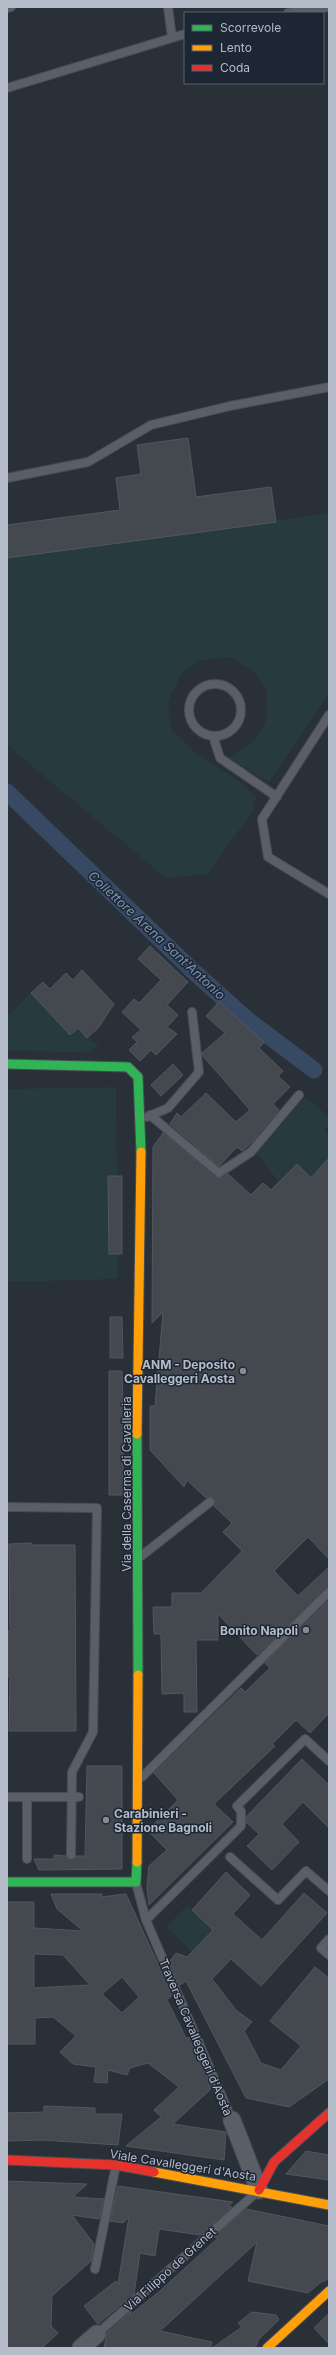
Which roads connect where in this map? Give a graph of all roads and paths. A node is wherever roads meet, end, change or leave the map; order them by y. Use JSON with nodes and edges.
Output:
{"nodes":[{"id":1,"x":11,"y":7,"type":"edge"},
{"id":2,"x":168,"y":7,"type":"edge"},
{"id":3,"x":329,"y":7,"type":"edge"},
{"id":4,"x":7,"y":8,"type":"edge"},
{"id":5,"x":295,"y":12,"type":"edge"},
{"id":6,"x":184,"y":34,"type":"edge"},
{"id":7,"x":172,"y":38,"type":"junction"},
{"id":8,"x":7,"y":88,"type":"edge"},
{"id":9,"x":329,"y":386,"type":"edge"},
{"id":10,"x":7,"y":478,"type":"edge"},
{"id":11,"x":329,"y":715,"type":"edge"},
{"id":12,"x":213,"y":736,"type":"junction"},
{"id":13,"x":277,"y":797,"type":"junction"},
{"id":14,"x":329,"y":894,"type":"edge"},
{"id":15,"x":192,"y":1012,"type":"dead end"},
{"id":16,"x":7,"y":1064,"type":"edge"},
{"id":17,"x":299,"y":1095,"type":"dead end"},
{"id":18,"x":150,"y":1115,"type":"junction"},
{"id":19,"x":140,"y":1119,"type":"junction"},
{"id":20,"x":210,"y":1502,"type":"dead end"},
{"id":21,"x":7,"y":1507,"type":"edge"},
{"id":22,"x":138,"y":1559,"type":"junction"},
{"id":23,"x":329,"y":1592,"type":"edge"},
{"id":24,"x":329,"y":1761,"type":"edge"},
{"id":25,"x":139,"y":1780,"type":"junction"},
{"id":26,"x":7,"y":1797,"type":"edge"},
{"id":27,"x":27,"y":1797,"type":"junction"},
{"id":28,"x":76,"y":1797,"type":"junction"},
{"id":29,"x":71,"y":1855,"type":"dead end"},
{"id":30,"x":230,"y":1857,"type":"dead end"},
{"id":31,"x":27,"y":1859,"type":"dead end"},
{"id":32,"x":7,"y":1882,"type":"edge"},
{"id":33,"x":136,"y":1882,"type":"junction"},
{"id":34,"x":329,"y":1891,"type":"edge"},
{"id":35,"x":146,"y":1920,"type":"junction"},
{"id":36,"x":329,"y":1939,"type":"edge"},
{"id":37,"x":329,"y":1955,"type":"edge"},
{"id":38,"x":329,"y":2113,"type":"edge"},
{"id":39,"x":232,"y":2120,"type":"joint"},
{"id":40,"x":7,"y":2160,"type":"edge"},
{"id":41,"x":116,"y":2164,"type":"junction"},
{"id":42,"x":259,"y":2190,"type":"junction"},
{"id":43,"x":329,"y":2205,"type":"edge"},
{"id":44,"x":95,"y":2269,"type":"dead end"},
{"id":45,"x":329,"y":2291,"type":"edge"},
{"id":46,"x":98,"y":2334,"type":"joint"},
{"id":47,"x":81,"y":2348,"type":"edge"},
{"id":48,"x":267,"y":2348,"type":"edge"}],
"edges":[{"from":1,"to":4,"type":"lane"},
{"from":2,"to":7,"type":"lane"},
{"from":3,"to":5,"type":"lane"},
{"from":6,"to":7,"type":"lane"},
{"from":7,"to":8,"type":"lane"},
{"from":9,"to":10,"type":"lane"},
{"from":11,"to":13,"type":"lane"},
{"from":12,"to":12,"type":"lane"},
{"from":12,"to":13,"type":"lane"},
{"from":13,"to":14,"type":"lane"},
{"from":15,"to":18,"type":"lane"},
{"from":16,"to":19,"type":"street","name":"Via della Caserma di Cavalleria"},
{"from":17,"to":18,"type":"lane"},
{"from":18,"to":19,"type":"lane"},
{"from":19,"to":22,"type":"street","name":"Via della Caserma di Cavalleria"},
{"from":20,"to":22,"type":"lane"},
{"from":21,"to":28,"type":"lane"},
{"from":22,"to":25,"type":"street","name":"Via della Caserma di Cavalleria"},
{"from":23,"to":25,"type":"lane"},
{"from":24,"to":35,"type":"lane"},
{"from":25,"to":33,"type":"street","name":"Via della Caserma di Cavalleria"},
{"from":26,"to":27,"type":"lane"},
{"from":27,"to":28,"type":"lane"},
{"from":27,"to":31,"type":"lane"},
{"from":28,"to":29,"type":"lane"},
{"from":30,"to":34,"type":"lane"},
{"from":32,"to":33,"type":"street"},
{"from":33,"to":35,"type":"lane","name":"Traversa Cavalleggeri d'Aosta"},
{"from":35,"to":39,"type":"lane","name":"Traversa Cavalleggeri d'Aosta"},
{"from":36,"to":37,"type":"lane"},
{"from":38,"to":42,"type":"street"},
{"from":39,"to":42,"type":"street","name":"Traversa Cavalleggeri d'Aosta"},
{"from":40,"to":41,"type":"street","name":"Viale Cavalleggeri d'Aosta"},
{"from":41,"to":42,"type":"street","name":"Viale Cavalleggeri d'Aosta"},
{"from":41,"to":44,"type":"lane"},
{"from":42,"to":43,"type":"street","name":"Viale Cavalleggeri d'Aosta"},
{"from":42,"to":46,"type":"lane","name":"Via Filippo de Grenet"},
{"from":45,"to":48,"type":"street"},
{"from":46,"to":47,"type":"street","name":"Via Filippo de Grenet"}]}
